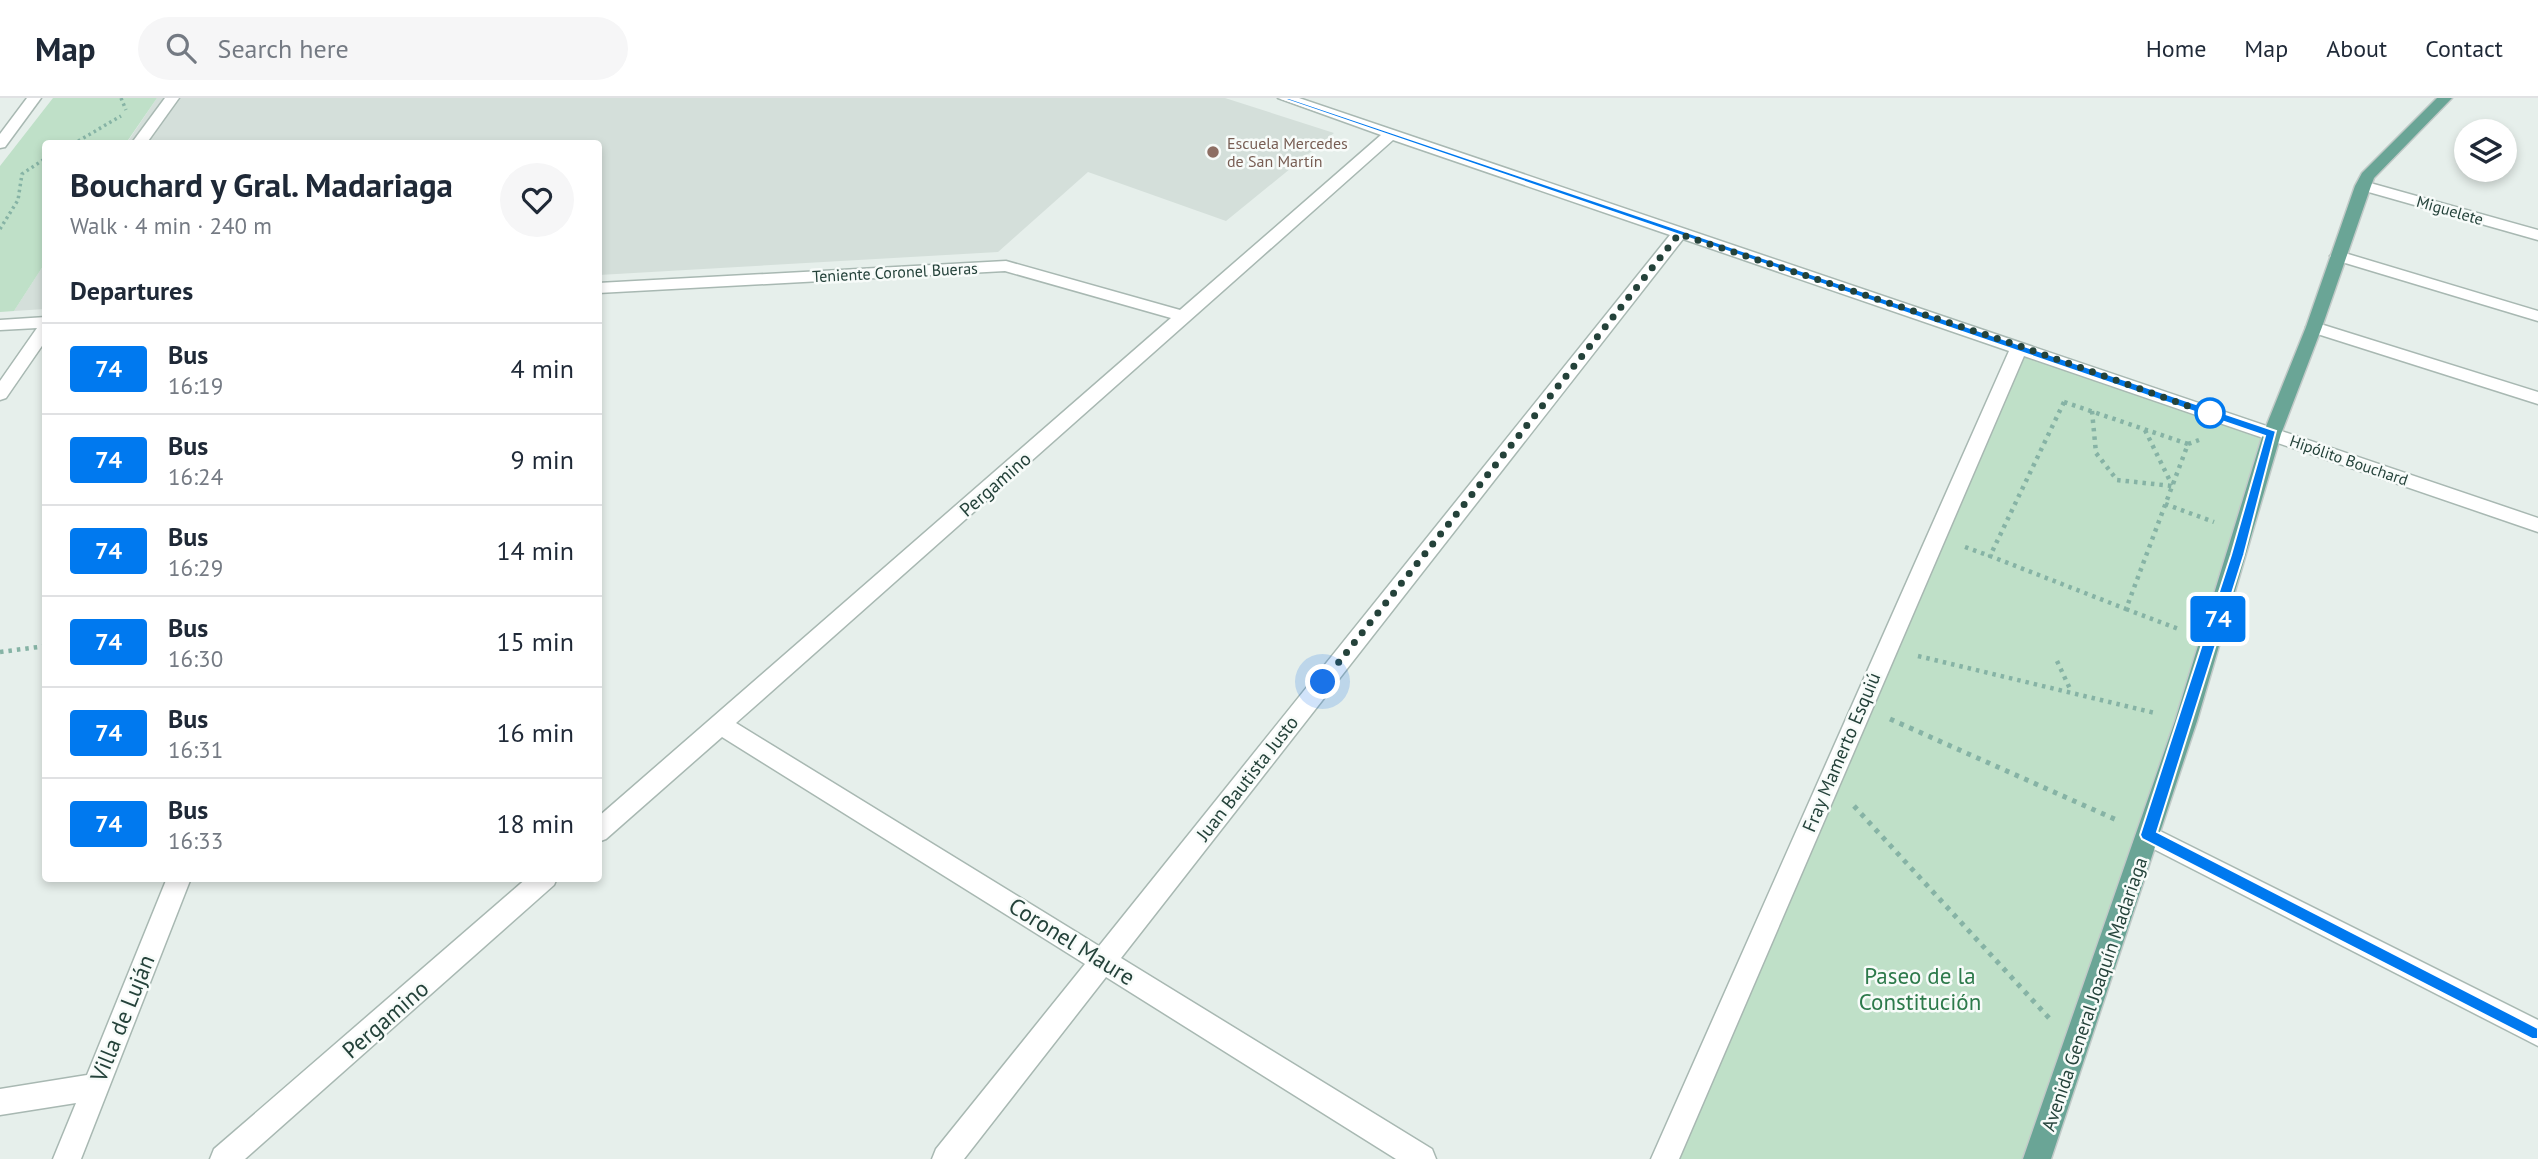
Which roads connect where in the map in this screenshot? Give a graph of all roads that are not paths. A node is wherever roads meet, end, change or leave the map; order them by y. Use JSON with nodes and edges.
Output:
{"nodes":[{"id":1,"x":34,"y":98,"type":"edge"},
{"id":2,"x":172,"y":98,"type":"edge"},
{"id":3,"x":1285,"y":98,"type":"edge"},
{"id":4,"x":2445,"y":98,"type":"edge"},
{"id":5,"x":1390,"y":135,"type":"junction"},
{"id":6,"x":141,"y":140,"type":"edge"},
{"id":7,"x":1,"y":142,"type":"edge"},
{"id":8,"x":2362,"y":186,"type":"junction"},
{"id":9,"x":1679,"y":234,"type":"junction"},
{"id":10,"x":2538,"y":235,"type":"edge"},
{"id":11,"x":2338,"y":257,"type":"junction"},
{"id":12,"x":602,"y":288,"type":"edge"},
{"id":13,"x":2538,"y":316,"type":"edge"},
{"id":14,"x":1185,"y":317,"type":"junction"},
{"id":15,"x":42,"y":324,"type":"edge"},
{"id":16,"x":0,"y":325,"type":"edge"},
{"id":17,"x":2314,"y":327,"type":"junction"},
{"id":18,"x":42,"y":330,"type":"edge"},
{"id":19,"x":2020,"y":346,"type":"junction"},
{"id":20,"x":0,"y":394,"type":"edge"},
{"id":21,"x":2538,"y":398,"type":"edge"},
{"id":22,"x":2272,"y":434,"type":"junction"},
{"id":23,"x":2538,"y":525,"type":"edge"},
{"id":24,"x":721,"y":725,"type":"junction"},
{"id":25,"x":602,"y":829,"type":"edge"},
{"id":26,"x":2148,"y":835,"type":"junction"},
{"id":27,"x":177,"y":882,"type":"edge"},
{"id":28,"x":540,"y":882,"type":"edge"},
{"id":29,"x":1103,"y":959,"type":"junction"},
{"id":30,"x":2538,"y":1034,"type":"edge"},
{"id":31,"x":94,"y":1087,"type":"junction"},
{"id":32,"x":0,"y":1102,"type":"edge"},
{"id":33,"x":67,"y":1159,"type":"edge"},
{"id":34,"x":224,"y":1159,"type":"edge"},
{"id":35,"x":946,"y":1159,"type":"edge"},
{"id":36,"x":1422,"y":1159,"type":"edge"},
{"id":37,"x":1665,"y":1159,"type":"edge"},
{"id":38,"x":2038,"y":1159,"type":"edge"}],
"edges":[{"from":1,"to":7,"type":"street"},
{"from":2,"to":6,"type":"street"},
{"from":3,"to":5,"type":"street","name":"Hipólito Bouchard"},
{"from":4,"to":8,"type":"main road","name":"Avenida General Joaquín Madariaga"},
{"from":5,"to":9,"type":"street","name":"Hipólito Bouchard"},
{"from":5,"to":14,"type":"street","name":"Pergamino"},
{"from":8,"to":10,"type":"street","name":"Miguelete"},
{"from":8,"to":11,"type":"main road","name":"Avenida General Joaquín Madariaga"},
{"from":9,"to":19,"type":"street","name":"Hipólito Bouchard"},
{"from":9,"to":29,"type":"street","name":"Juan Bautista Justo"},
{"from":11,"to":13,"type":"street"},
{"from":11,"to":17,"type":"main road","name":"Avenida General Joaquín Madariaga"},
{"from":12,"to":14,"type":"street","name":"Teniente Coronel Bueras"},
{"from":14,"to":24,"type":"street","name":"Pergamino"},
{"from":15,"to":16,"type":"street"},
{"from":17,"to":21,"type":"street"},
{"from":17,"to":22,"type":"main road","name":"Avenida General Joaquín Madariaga"},
{"from":18,"to":20,"type":"street"},
{"from":19,"to":22,"type":"street","name":"Hipólito Bouchard"},
{"from":19,"to":37,"type":"street","name":"Fray Mamerto Esquiú"},
{"from":22,"to":23,"type":"street","name":"Hipólito Bouchard"},
{"from":22,"to":26,"type":"main road","name":"Avenida General Joaquín Madariaga"},
{"from":24,"to":25,"type":"street","name":"Pergamino"},
{"from":24,"to":29,"type":"street","name":"Coronel Maure"},
{"from":26,"to":30,"type":"street"},
{"from":26,"to":38,"type":"main road","name":"Avenida General Joaquín Madariaga"},
{"from":27,"to":31,"type":"street","name":"Villa de Luján"},
{"from":28,"to":34,"type":"street","name":"Pergamino"},
{"from":29,"to":35,"type":"street","name":"Juan Bautista Justo"},
{"from":29,"to":36,"type":"street","name":"Coronel Maure"},
{"from":31,"to":32,"type":"street"},
{"from":31,"to":33,"type":"street","name":"Villa de Luján"}]}
